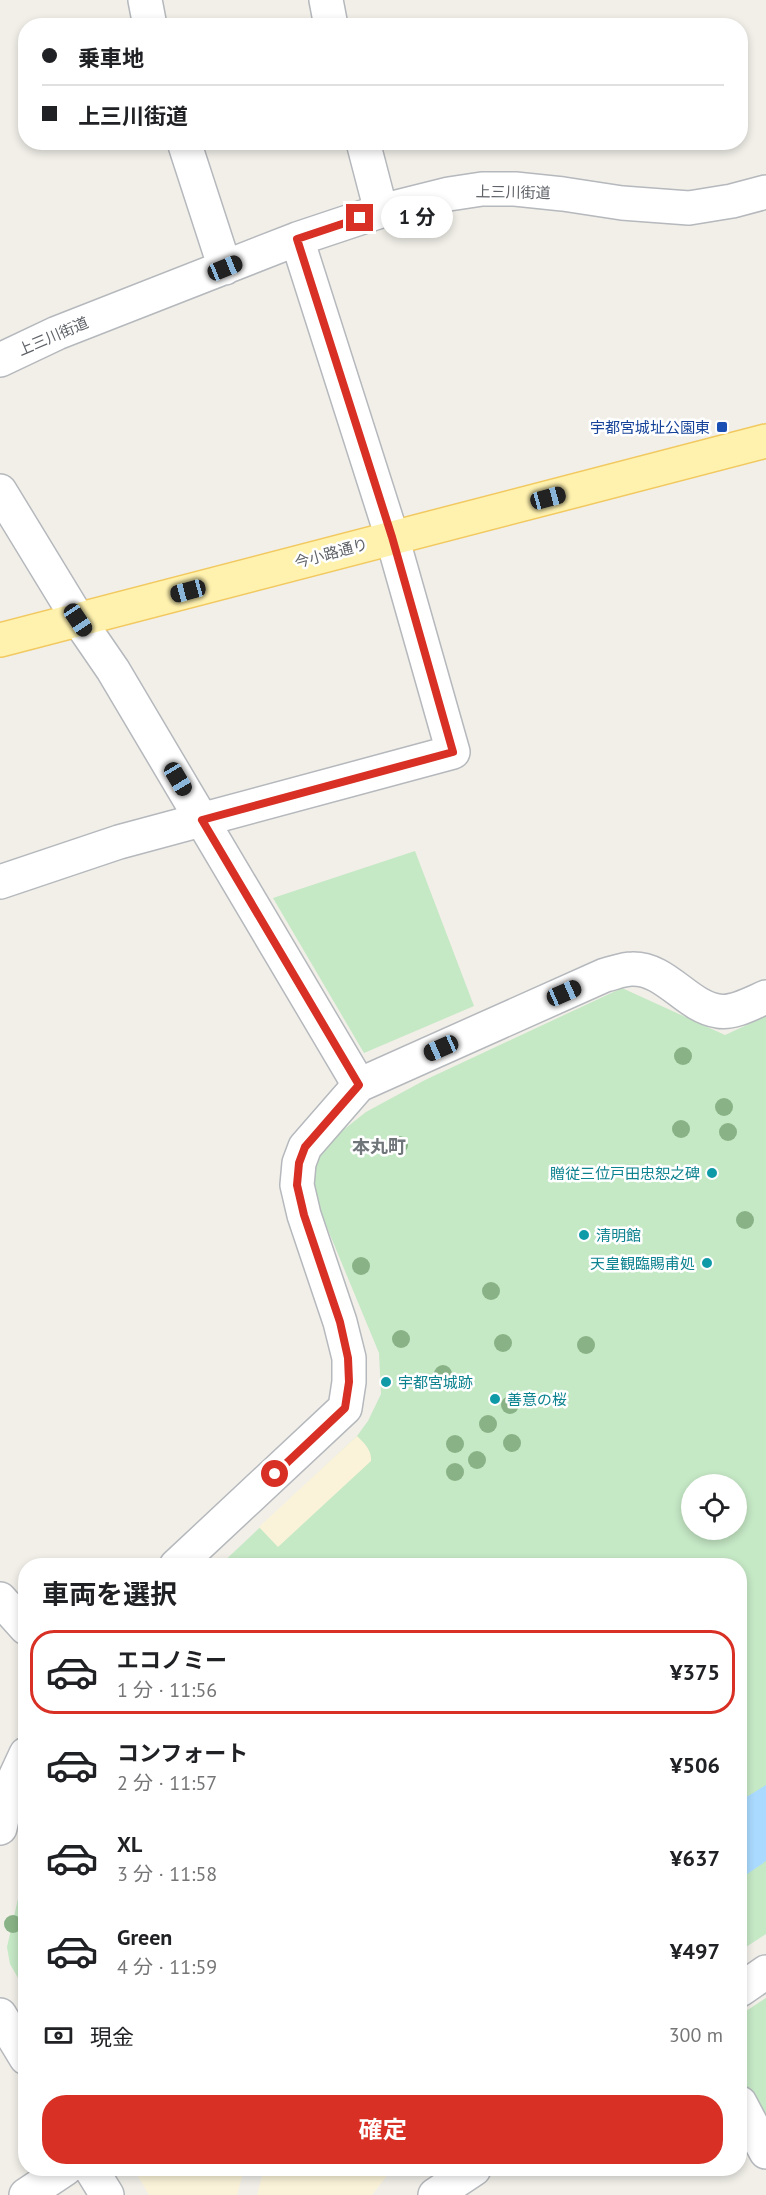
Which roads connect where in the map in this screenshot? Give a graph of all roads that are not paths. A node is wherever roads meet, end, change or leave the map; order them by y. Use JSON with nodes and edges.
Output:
{"nodes":[{"id":1,"x":145,"y":0,"type":"edge"},
{"id":2,"x":326,"y":0,"type":"edge"},
{"id":3,"x":148,"y":18,"type":"edge"},
{"id":4,"x":329,"y":18,"type":"edge"},
{"id":5,"x":187,"y":150,"type":"edge"},
{"id":6,"x":365,"y":150,"type":"edge"},
{"id":7,"x":766,"y":192,"type":"edge"},
{"id":8,"x":381,"y":211,"type":"junction"},
{"id":9,"x":297,"y":239,"type":"junction"},
{"id":10,"x":225,"y":268,"type":"junction"},
{"id":11,"x":0,"y":360,"type":"edge"},
{"id":12,"x":766,"y":441,"type":"edge"},
{"id":13,"x":0,"y":491,"type":"edge"},
{"id":14,"x":392,"y":537,"type":"junction"},
{"id":15,"x":78,"y":620,"type":"junction"},
{"id":16,"x":0,"y":640,"type":"edge"},
{"id":17,"x":202,"y":820,"type":"junction"},
{"id":18,"x":0,"y":882,"type":"edge"},
{"id":19,"x":766,"y":997,"type":"edge"},
{"id":20,"x":359,"y":1085,"type":"junction"},
{"id":21,"x":185,"y":1558,"type":"edge"},
{"id":22,"x":0,"y":1599,"type":"edge"},
{"id":23,"x":18,"y":1619,"type":"edge"},
{"id":24,"x":18,"y":1771,"type":"edge"},
{"id":25,"x":0,"y":1828,"type":"edge"},
{"id":26,"x":766,"y":1972,"type":"edge"},
{"id":27,"x":747,"y":1985,"type":"edge"},
{"id":28,"x":0,"y":2015,"type":"edge"},
{"id":29,"x":18,"y":2045,"type":"edge"},
{"id":30,"x":747,"y":2116,"type":"edge"},
{"id":31,"x":766,"y":2152,"type":"edge"},
{"id":32,"x":54,"y":2176,"type":"edge"},
{"id":33,"x":95,"y":2176,"type":"edge"},
{"id":34,"x":472,"y":2180,"type":"edge"},
{"id":35,"x":26,"y":2195,"type":"edge"},
{"id":36,"x":107,"y":2195,"type":"edge"},
{"id":37,"x":435,"y":2195,"type":"edge"}],
"edges":[{"from":1,"to":3,"type":"street"},
{"from":2,"to":4,"type":"street"},
{"from":5,"to":10,"type":"street"},
{"from":6,"to":8,"type":"street"},
{"from":7,"to":8,"type":"street","name":"上三川街道"},
{"from":8,"to":9,"type":"street","name":"上三川街道"},
{"from":9,"to":10,"type":"street","name":"上三川街道"},
{"from":9,"to":14,"type":"street"},
{"from":10,"to":11,"type":"street","name":"上三川街道"},
{"from":12,"to":14,"type":"main road","name":"今小路通り"},
{"from":13,"to":15,"type":"street"},
{"from":14,"to":15,"type":"main road","name":"今小路通り"},
{"from":14,"to":17,"type":"street"},
{"from":15,"to":16,"type":"main road","name":"今小路通り"},
{"from":15,"to":17,"type":"street"},
{"from":17,"to":18,"type":"street"},
{"from":17,"to":20,"type":"street"},
{"from":19,"to":20,"type":"street"},
{"from":20,"to":21,"type":"street"},
{"from":22,"to":23,"type":"street"},
{"from":24,"to":25,"type":"street"},
{"from":26,"to":27,"type":"street"},
{"from":28,"to":29,"type":"street"},
{"from":30,"to":31,"type":"street"},
{"from":32,"to":35,"type":"street"},
{"from":33,"to":36,"type":"street"},
{"from":34,"to":37,"type":"street"}]}
